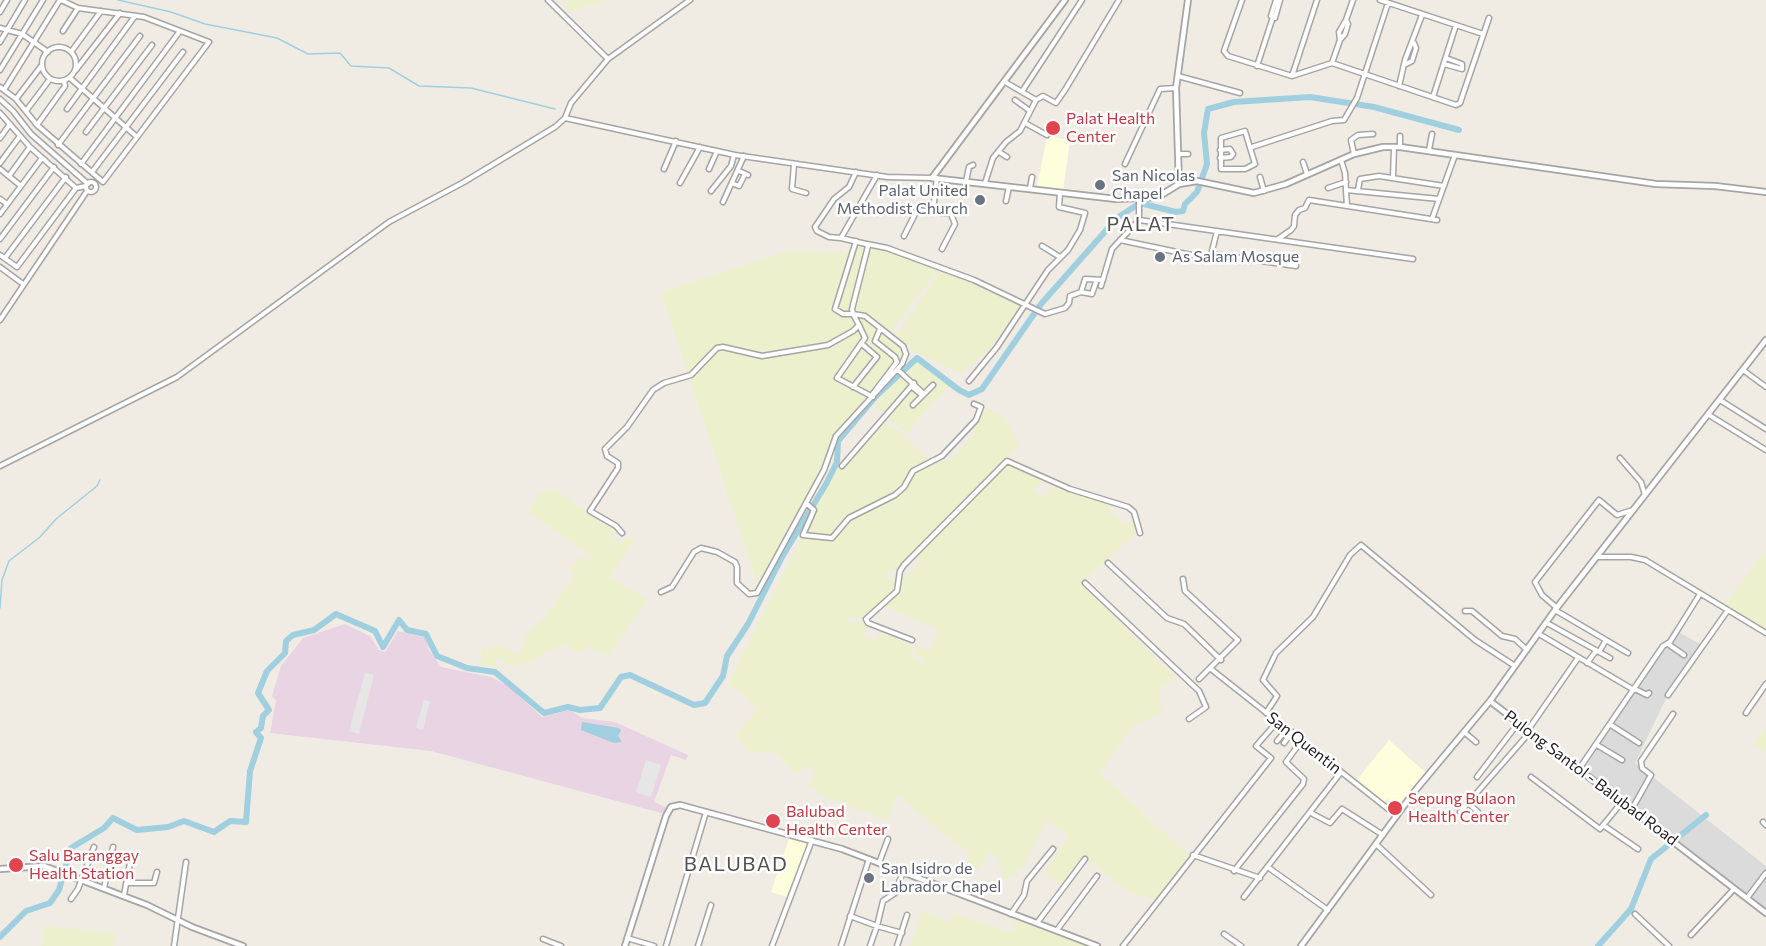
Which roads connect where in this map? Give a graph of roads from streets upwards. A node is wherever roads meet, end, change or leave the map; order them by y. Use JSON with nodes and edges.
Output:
{"nodes":[{"id":1,"x":7,"y":0,"type":"edge"},
{"id":2,"x":25,"y":0,"type":"edge"},
{"id":3,"x":43,"y":0,"type":"edge"},
{"id":4,"x":61,"y":0,"type":"edge"},
{"id":5,"x":548,"y":0,"type":"edge"},
{"id":6,"x":690,"y":0,"type":"edge"},
{"id":7,"x":1065,"y":0,"type":"edge"},
{"id":8,"x":1082,"y":0,"type":"edge"},
{"id":9,"x":1119,"y":0,"type":"edge"},
{"id":10,"x":1188,"y":0,"type":"edge"},
{"id":11,"x":1242,"y":0,"type":"edge"},
{"id":12,"x":1278,"y":0,"type":"edge"},
{"id":13,"x":1317,"y":0,"type":"edge"},
{"id":14,"x":1353,"y":0,"type":"edge"},
{"id":15,"x":1380,"y":0,"type":"edge"},
{"id":16,"x":1388,"y":3,"type":"junction"},
{"id":17,"x":78,"y":8,"type":"junction"},
{"id":18,"x":101,"y":11,"type":"junction"},
{"id":19,"x":0,"y":12,"type":"edge"},
{"id":20,"x":120,"y":13,"type":"junction"},
{"id":21,"x":135,"y":15,"type":"junction"},
{"id":22,"x":1422,"y":15,"type":"junction"},
{"id":23,"x":1489,"y":18,"type":"dead end"},
{"id":24,"x":1456,"y":25,"type":"junction"},
{"id":25,"x":0,"y":28,"type":"edge"},
{"id":26,"x":8,"y":29,"type":"junction"},
{"id":27,"x":63,"y":31,"type":"dead end"},
{"id":28,"x":180,"y":31,"type":"junction"},
{"id":29,"x":22,"y":34,"type":"junction"},
{"id":30,"x":1483,"y":34,"type":"junction"},
{"id":31,"x":140,"y":36,"type":"dead end"},
{"id":32,"x":0,"y":42,"type":"edge"},
{"id":33,"x":34,"y":42,"type":"junction"},
{"id":34,"x":152,"y":45,"type":"dead end"},
{"id":35,"x":48,"y":52,"type":"junction"},
{"id":36,"x":70,"y":52,"type":"junction"},
{"id":37,"x":183,"y":52,"type":"dead end"},
{"id":38,"x":1446,"y":58,"type":"junction"},
{"id":39,"x":608,"y":59,"type":"junction"},
{"id":40,"x":1332,"y":63,"type":"junction"},
{"id":41,"x":1444,"y":64,"type":"junction"},
{"id":42,"x":42,"y":65,"type":"junction"},
{"id":43,"x":1257,"y":66,"type":"junction"},
{"id":44,"x":0,"y":70,"type":"edge"},
{"id":45,"x":74,"y":72,"type":"junction"},
{"id":46,"x":1365,"y":75,"type":"junction"},
{"id":47,"x":1178,"y":76,"type":"junction"},
{"id":48,"x":1292,"y":76,"type":"junction"},
{"id":49,"x":70,"y":78,"type":"junction"},
{"id":50,"x":50,"y":79,"type":"junction"},
{"id":51,"x":64,"y":81,"type":"junction"},
{"id":52,"x":1005,"y":82,"type":"junction"},
{"id":53,"x":1399,"y":86,"type":"junction"},
{"id":54,"x":2,"y":88,"type":"edge"},
{"id":55,"x":82,"y":88,"type":"junction"},
{"id":56,"x":1176,"y":88,"type":"junction"},
{"id":57,"x":1023,"y":90,"type":"junction"},
{"id":58,"x":1240,"y":93,"type":"dead end"},
{"id":59,"x":1433,"y":97,"type":"junction"},
{"id":60,"x":0,"y":99,"type":"edge"},
{"id":61,"x":16,"y":99,"type":"junction"},
{"id":62,"x":93,"y":99,"type":"junction"},
{"id":63,"x":1015,"y":100,"type":"dead end"},
{"id":64,"x":1036,"y":100,"type":"junction"},
{"id":65,"x":20,"y":104,"type":"junction"},
{"id":66,"x":104,"y":108,"type":"junction"},
{"id":67,"x":67,"y":109,"type":"dead end"},
{"id":68,"x":14,"y":111,"type":"junction"},
{"id":69,"x":26,"y":111,"type":"junction"},
{"id":70,"x":1030,"y":111,"type":"junction"},
{"id":71,"x":0,"y":113,"type":"edge"},
{"id":72,"x":115,"y":118,"type":"junction"},
{"id":73,"x":565,"y":118,"type":"junction"},
{"id":74,"x":1025,"y":123,"type":"junction"},
{"id":75,"x":10,"y":124,"type":"junction"},
{"id":76,"x":37,"y":125,"type":"junction"},
{"id":77,"x":126,"y":128,"type":"junction"},
{"id":78,"x":86,"y":132,"type":"dead end"},
{"id":79,"x":1373,"y":134,"type":"dead end"},
{"id":80,"x":1432,"y":134,"type":"dead end"},
{"id":81,"x":1047,"y":135,"type":"dead end"},
{"id":82,"x":20,"y":136,"type":"junction"},
{"id":83,"x":1400,"y":136,"type":"dead end"},
{"id":84,"x":137,"y":137,"type":"junction"},
{"id":85,"x":0,"y":138,"type":"edge"},
{"id":86,"x":676,"y":141,"type":"junction"},
{"id":87,"x":58,"y":145,"type":"junction"},
{"id":88,"x":30,"y":147,"type":"junction"},
{"id":89,"x":700,"y":147,"type":"junction"},
{"id":90,"x":1252,"y":147,"type":"junction"},
{"id":91,"x":1394,"y":147,"type":"junction"},
{"id":92,"x":1400,"y":147,"type":"junction"},
{"id":93,"x":1220,"y":150,"type":"junction"},
{"id":94,"x":1429,"y":150,"type":"junction"},
{"id":95,"x":717,"y":151,"type":"junction"},
{"id":96,"x":999,"y":152,"type":"junction"},
{"id":97,"x":734,"y":154,"type":"junction"},
{"id":98,"x":1179,"y":154,"type":"junction"},
{"id":99,"x":1188,"y":154,"type":"dead end"},
{"id":100,"x":1354,"y":154,"type":"junction"},
{"id":101,"x":1455,"y":155,"type":"junction"},
{"id":102,"x":744,"y":156,"type":"junction"},
{"id":103,"x":1007,"y":157,"type":"dead end"},
{"id":104,"x":42,"y":158,"type":"junction"},
{"id":105,"x":1220,"y":158,"type":"junction"},
{"id":106,"x":1341,"y":160,"type":"junction"},
{"id":107,"x":1303,"y":162,"type":"dead end"},
{"id":108,"x":0,"y":163,"type":"edge"},
{"id":109,"x":81,"y":164,"type":"junction"},
{"id":110,"x":794,"y":164,"type":"junction"},
{"id":111,"x":1125,"y":164,"type":"dead end"},
{"id":112,"x":973,"y":165,"type":"dead end"},
{"id":113,"x":54,"y":167,"type":"junction"},
{"id":114,"x":0,"y":169,"type":"edge"},
{"id":115,"x":664,"y":169,"type":"dead end"},
{"id":116,"x":708,"y":169,"type":"dead end"},
{"id":117,"x":739,"y":171,"type":"junction"},
{"id":118,"x":92,"y":172,"type":"junction"},
{"id":119,"x":856,"y":172,"type":"junction"},
{"id":120,"x":1307,"y":174,"type":"junction"},
{"id":121,"x":877,"y":175,"type":"junction"},
{"id":122,"x":9,"y":176,"type":"junction"},
{"id":123,"x":66,"y":177,"type":"junction"},
{"id":124,"x":1032,"y":177,"type":"dead end"},
{"id":125,"x":1260,"y":177,"type":"dead end"},
{"id":126,"x":1393,"y":177,"type":"junction"},
{"id":127,"x":935,"y":178,"type":"junction"},
{"id":128,"x":966,"y":181,"type":"junction"},
{"id":129,"x":1346,"y":182,"type":"junction"},
{"id":130,"x":680,"y":183,"type":"dead end"},
{"id":131,"x":985,"y":183,"type":"junction"},
{"id":132,"x":734,"y":184,"type":"junction"},
{"id":133,"x":1179,"y":184,"type":"junction"},
{"id":134,"x":21,"y":186,"type":"junction"},
{"id":135,"x":1009,"y":186,"type":"junction"},
{"id":136,"x":1444,"y":186,"type":"junction"},
{"id":137,"x":87,"y":187,"type":"junction"},
{"id":138,"x":76,"y":188,"type":"junction"},
{"id":139,"x":1030,"y":188,"type":"junction"},
{"id":140,"x":1328,"y":188,"type":"dead end"},
{"id":141,"x":1346,"y":190,"type":"junction"},
{"id":142,"x":1358,"y":190,"type":"junction"},
{"id":143,"x":711,"y":191,"type":"dead end"},
{"id":144,"x":964,"y":191,"type":"dead end"},
{"id":145,"x":1264,"y":191,"type":"junction"},
{"id":146,"x":1766,"y":192,"type":"edge"},
{"id":147,"x":806,"y":193,"type":"dead end"},
{"id":148,"x":1060,"y":193,"type":"junction"},
{"id":149,"x":0,"y":199,"type":"edge"},
{"id":150,"x":1439,"y":199,"type":"junction"},
{"id":151,"x":1006,"y":201,"type":"dead end"},
{"id":152,"x":723,"y":202,"type":"dead end"},
{"id":153,"x":1139,"y":203,"type":"junction"},
{"id":154,"x":7,"y":204,"type":"junction"},
{"id":155,"x":1347,"y":206,"type":"junction"},
{"id":156,"x":933,"y":210,"type":"junction"},
{"id":157,"x":0,"y":214,"type":"edge"},
{"id":158,"x":1138,"y":220,"type":"junction"},
{"id":159,"x":1217,"y":231,"type":"junction"},
{"id":160,"x":904,"y":237,"type":"dead end"},
{"id":161,"x":841,"y":238,"type":"junction"},
{"id":162,"x":0,"y":239,"type":"edge"},
{"id":163,"x":1278,"y":239,"type":"junction"},
{"id":164,"x":1120,"y":240,"type":"junction"},
{"id":165,"x":856,"y":241,"type":"junction"},
{"id":166,"x":866,"y":243,"type":"junction"},
{"id":167,"x":1042,"y":246,"type":"dead end"},
{"id":168,"x":942,"y":249,"type":"dead end"},
{"id":169,"x":1213,"y":254,"type":"junction"},
{"id":170,"x":0,"y":255,"type":"edge"},
{"id":171,"x":1060,"y":257,"type":"junction"},
{"id":172,"x":5,"y":258,"type":"junction"},
{"id":173,"x":1413,"y":259,"type":"dead end"},
{"id":174,"x":1296,"y":266,"type":"dead end"},
{"id":175,"x":0,"y":267,"type":"edge"},
{"id":176,"x":1103,"y":280,"type":"junction"},
{"id":177,"x":1096,"y":282,"type":"junction"},
{"id":178,"x":23,"y":284,"type":"junction"},
{"id":179,"x":1101,"y":286,"type":"dead end"},
{"id":180,"x":1081,"y":292,"type":"junction"},
{"id":181,"x":1027,"y":303,"type":"junction"},
{"id":182,"x":853,"y":314,"type":"junction"},
{"id":183,"x":0,"y":320,"type":"edge"},
{"id":184,"x":859,"y":325,"type":"junction"},
{"id":185,"x":880,"y":329,"type":"junction"},
{"id":186,"x":1766,"y":340,"type":"edge"},
{"id":187,"x":862,"y":344,"type":"junction"},
{"id":188,"x":1743,"y":370,"type":"junction"},
{"id":189,"x":899,"y":371,"type":"junction"},
{"id":190,"x":969,"y":381,"type":"dead end"},
{"id":191,"x":912,"y":385,"type":"junction"},
{"id":192,"x":933,"y":385,"type":"dead end"},
{"id":193,"x":853,"y":387,"type":"junction"},
{"id":194,"x":1766,"y":387,"type":"edge"},
{"id":195,"x":923,"y":394,"type":"junction"},
{"id":196,"x":872,"y":397,"type":"junction"},
{"id":197,"x":1719,"y":400,"type":"junction"},
{"id":198,"x":974,"y":404,"type":"dead end"},
{"id":199,"x":913,"y":405,"type":"dead end"},
{"id":200,"x":1709,"y":415,"type":"junction"},
{"id":201,"x":1766,"y":429,"type":"edge"},
{"id":202,"x":1766,"y":450,"type":"edge"},
{"id":203,"x":1620,"y":458,"type":"dead end"},
{"id":204,"x":0,"y":466,"type":"edge"},
{"id":205,"x":842,"y":466,"type":"dead end"},
{"id":206,"x":1645,"y":495,"type":"junction"},
{"id":207,"x":809,"y":505,"type":"junction"},
{"id":208,"x":1634,"y":510,"type":"junction"},
{"id":209,"x":622,"y":533,"type":"dead end"},
{"id":210,"x":1140,"y":533,"type":"dead end"},
{"id":211,"x":1598,"y":556,"type":"junction"},
{"id":212,"x":1108,"y":563,"type":"dead end"},
{"id":213,"x":1183,"y":579,"type":"dead end"},
{"id":214,"x":1085,"y":583,"type":"dead end"},
{"id":215,"x":661,"y":592,"type":"dead end"},
{"id":216,"x":1700,"y":594,"type":"junction"},
{"id":217,"x":1556,"y":609,"type":"junction"},
{"id":218,"x":1728,"y":610,"type":"junction"},
{"id":219,"x":1465,"y":611,"type":"dead end"},
{"id":220,"x":1546,"y":623,"type":"junction"},
{"id":221,"x":1766,"y":633,"type":"edge"},
{"id":222,"x":1539,"y":634,"type":"junction"},
{"id":223,"x":912,"y":640,"type":"dead end"},
{"id":224,"x":1606,"y":640,"type":"junction"},
{"id":225,"x":1668,"y":644,"type":"junction"},
{"id":226,"x":1527,"y":650,"type":"junction"},
{"id":227,"x":1597,"y":651,"type":"junction"},
{"id":228,"x":1628,"y":653,"type":"dead end"},
{"id":229,"x":1684,"y":655,"type":"dead end"},
{"id":230,"x":1578,"y":658,"type":"junction"},
{"id":231,"x":1610,"y":658,"type":"dead end"},
{"id":232,"x":1221,"y":660,"type":"junction"},
{"id":233,"x":1587,"y":663,"type":"junction"},
{"id":234,"x":1515,"y":666,"type":"junction"},
{"id":235,"x":1211,"y":669,"type":"junction"},
{"id":236,"x":1199,"y":679,"type":"dead end"},
{"id":237,"x":1766,"y":684,"type":"edge"},
{"id":238,"x":1635,"y":690,"type":"junction"},
{"id":239,"x":1649,"y":693,"type":"dead end"},
{"id":240,"x":1668,"y":695,"type":"dead end"},
{"id":241,"x":1490,"y":701,"type":"junction"},
{"id":242,"x":1266,"y":713,"type":"junction"},
{"id":243,"x":1746,"y":713,"type":"dead end"},
{"id":244,"x":1673,"y":714,"type":"dead end"},
{"id":245,"x":1189,"y":719,"type":"dead end"},
{"id":246,"x":1277,"y":722,"type":"junction"},
{"id":247,"x":1519,"y":722,"type":"junction"},
{"id":248,"x":1611,"y":725,"type":"junction"},
{"id":249,"x":1289,"y":731,"type":"junction"},
{"id":250,"x":1529,"y":731,"type":"junction"},
{"id":251,"x":1463,"y":732,"type":"junction"},
{"id":252,"x":1302,"y":740,"type":"junction"},
{"id":253,"x":1277,"y":741,"type":"dead end"},
{"id":254,"x":1476,"y":742,"type":"dead end"},
{"id":255,"x":1284,"y":743,"type":"dead end"},
{"id":256,"x":1639,"y":743,"type":"dead end"},
{"id":257,"x":1597,"y":745,"type":"junction"},
{"id":258,"x":1622,"y":760,"type":"dead end"},
{"id":259,"x":1579,"y":769,"type":"junction"},
{"id":260,"x":1341,"y":772,"type":"junction"},
{"id":261,"x":1477,"y":777,"type":"dead end"},
{"id":262,"x":1531,"y":777,"type":"dead end"},
{"id":263,"x":1622,"y":801,"type":"junction"},
{"id":264,"x":1468,"y":803,"type":"junction"},
{"id":265,"x":1632,"y":809,"type":"junction"},
{"id":266,"x":706,"y":811,"type":"junction"},
{"id":267,"x":1460,"y":812,"type":"dead end"},
{"id":268,"x":1478,"y":812,"type":"dead end"},
{"id":269,"x":1311,"y":813,"type":"junction"},
{"id":270,"x":1397,"y":816,"type":"junction"},
{"id":271,"x":1603,"y":825,"type":"junction"},
{"id":272,"x":1384,"y":836,"type":"junction"},
{"id":273,"x":812,"y":839,"type":"junction"},
{"id":274,"x":888,"y":839,"type":"dead end"},
{"id":275,"x":1377,"y":845,"type":"junction"},
{"id":276,"x":94,"y":847,"type":"dead end"},
{"id":277,"x":113,"y":847,"type":"dead end"},
{"id":278,"x":1053,"y":849,"type":"dead end"},
{"id":279,"x":1638,"y":849,"type":"dead end"},
{"id":280,"x":1193,"y":855,"type":"junction"},
{"id":281,"x":1085,"y":859,"type":"dead end"},
{"id":282,"x":869,"y":860,"type":"junction"},
{"id":283,"x":186,"y":862,"type":"dead end"},
{"id":284,"x":130,"y":863,"type":"dead end"},
{"id":285,"x":879,"y":863,"type":"junction"},
{"id":286,"x":1269,"y":868,"type":"junction"},
{"id":287,"x":0,"y":869,"type":"edge"},
{"id":288,"x":1234,"y":871,"type":"junction"},
{"id":289,"x":157,"y":872,"type":"dead end"},
{"id":290,"x":903,"y":872,"type":"junction"},
{"id":291,"x":1766,"y":873,"type":"edge"},
{"id":292,"x":1097,"y":876,"type":"dead end"},
{"id":293,"x":1261,"y":878,"type":"junction"},
{"id":294,"x":82,"y":879,"type":"junction"},
{"id":295,"x":127,"y":883,"type":"junction"},
{"id":296,"x":104,"y":888,"type":"junction"},
{"id":297,"x":1735,"y":888,"type":"junction"},
{"id":298,"x":124,"y":895,"type":"junction"},
{"id":299,"x":1431,"y":895,"type":"dead end"},
{"id":300,"x":1244,"y":897,"type":"dead end"},
{"id":301,"x":71,"y":898,"type":"dead end"},
{"id":302,"x":1747,"y":898,"type":"junction"},
{"id":303,"x":711,"y":905,"type":"dead end"},
{"id":304,"x":1328,"y":910,"type":"junction"},
{"id":305,"x":1766,"y":913,"type":"edge"},
{"id":306,"x":1011,"y":914,"type":"junction"},
{"id":307,"x":1635,"y":914,"type":"dead end"},
{"id":308,"x":907,"y":915,"type":"dead end"},
{"id":309,"x":850,"y":916,"type":"junction"},
{"id":310,"x":179,"y":920,"type":"junction"},
{"id":311,"x":1037,"y":923,"type":"junction"},
{"id":312,"x":877,"y":926,"type":"junction"},
{"id":313,"x":1057,"y":930,"type":"junction"},
{"id":314,"x":902,"y":933,"type":"junction"},
{"id":315,"x":1224,"y":934,"type":"dead end"},
{"id":316,"x":1691,"y":935,"type":"dead end"},
{"id":317,"x":627,"y":938,"type":"junction"},
{"id":318,"x":543,"y":939,"type":"dead end"},
{"id":319,"x":174,"y":946,"type":"edge"},
{"id":320,"x":243,"y":946,"type":"edge"},
{"id":321,"x":561,"y":946,"type":"edge"},
{"id":322,"x":625,"y":946,"type":"edge"},
{"id":323,"x":654,"y":946,"type":"edge"},
{"id":324,"x":666,"y":946,"type":"edge"},
{"id":325,"x":698,"y":946,"type":"edge"},
{"id":326,"x":772,"y":946,"type":"edge"},
{"id":327,"x":841,"y":946,"type":"edge"},
{"id":328,"x":870,"y":946,"type":"edge"},
{"id":329,"x":897,"y":946,"type":"edge"},
{"id":330,"x":1096,"y":946,"type":"edge"},
{"id":331,"x":1123,"y":946,"type":"edge"},
{"id":332,"x":1241,"y":946,"type":"edge"},
{"id":333,"x":1301,"y":946,"type":"edge"},
{"id":334,"x":1669,"y":946,"type":"edge"}],
"edges":[{"from":1,"to":19,"type":"street"},
{"from":2,"to":26,"type":"street"},
{"from":3,"to":29,"type":"street"},
{"from":4,"to":17,"type":"street"},
{"from":4,"to":33,"type":"street"},
{"from":5,"to":39,"type":"street"},
{"from":6,"to":39,"type":"street"},
{"from":7,"to":52,"type":"street"},
{"from":8,"to":57,"type":"street"},
{"from":9,"to":64,"type":"street"},
{"from":10,"to":47,"type":"street"},
{"from":11,"to":43,"type":"street"},
{"from":12,"to":43,"type":"street"},
{"from":13,"to":48,"type":"street"},
{"from":14,"to":40,"type":"street"},
{"from":15,"to":16,"type":"street"},
{"from":16,"to":22,"type":"street"},
{"from":16,"to":46,"type":"street"},
{"from":17,"to":18,"type":"street"},
{"from":17,"to":27,"type":"street"},
{"from":18,"to":20,"type":"street"},
{"from":18,"to":36,"type":"street"},
{"from":20,"to":21,"type":"street"},
{"from":20,"to":45,"type":"street"},
{"from":21,"to":28,"type":"street"},
{"from":21,"to":55,"type":"street"},
{"from":22,"to":24,"type":"street"},
{"from":22,"to":53,"type":"street"},
{"from":23,"to":30,"type":"street"},
{"from":24,"to":30,"type":"street"},
{"from":24,"to":38,"type":"street"},
{"from":25,"to":26,"type":"street"},
{"from":26,"to":29,"type":"street"},
{"from":26,"to":32,"type":"street"},
{"from":28,"to":72,"type":"street"},
{"from":28,"to":84,"type":"street"},
{"from":29,"to":33,"type":"street"},
{"from":29,"to":44,"type":"street"},
{"from":30,"to":59,"type":"street"},
{"from":31,"to":62,"type":"street"},
{"from":33,"to":35,"type":"street"},
{"from":33,"to":54,"type":"street"},
{"from":34,"to":66,"type":"street"},
{"from":35,"to":36,"type":"street"},
{"from":35,"to":42,"type":"street"},
{"from":36,"to":45,"type":"street"},
{"from":37,"to":77,"type":"street"},
{"from":38,"to":41,"type":"street"},
{"from":38,"to":41,"type":"street"},
{"from":39,"to":73,"type":"street"},
{"from":40,"to":46,"type":"street"},
{"from":40,"to":48,"type":"street"},
{"from":41,"to":59,"type":"street"},
{"from":42,"to":50,"type":"street"},
{"from":42,"to":61,"type":"street"},
{"from":43,"to":48,"type":"street"},
{"from":45,"to":49,"type":"street"},
{"from":46,"to":53,"type":"street"},
{"from":46,"to":90,"type":"street"},
{"from":47,"to":56,"type":"street"},
{"from":47,"to":58,"type":"street"},
{"from":49,"to":51,"type":"street"},
{"from":49,"to":55,"type":"street"},
{"from":50,"to":51,"type":"street"},
{"from":50,"to":69,"type":"street"},
{"from":51,"to":76,"type":"street"},
{"from":52,"to":57,"type":"street"},
{"from":52,"to":127,"type":"street"},
{"from":53,"to":59,"type":"street"},
{"from":54,"to":61,"type":"street"},
{"from":55,"to":62,"type":"street"},
{"from":55,"to":67,"type":"street"},
{"from":56,"to":98,"type":"street"},
{"from":56,"to":111,"type":"street"},
{"from":57,"to":64,"type":"street"},
{"from":60,"to":68,"type":"street"},
{"from":61,"to":65,"type":"street"},
{"from":62,"to":66,"type":"street"},
{"from":62,"to":87,"type":"street"},
{"from":63,"to":70,"type":"street"},
{"from":64,"to":70,"type":"street"},
{"from":65,"to":68,"type":"street"},
{"from":65,"to":69,"type":"street"},
{"from":66,"to":72,"type":"street"},
{"from":66,"to":78,"type":"street"},
{"from":68,"to":137,"type":"street"},
{"from":69,"to":76,"type":"street"},
{"from":70,"to":74,"type":"street"},
{"from":71,"to":75,"type":"street"},
{"from":72,"to":77,"type":"street"},
{"from":72,"to":109,"type":"street"},
{"from":73,"to":86,"type":"street"},
{"from":73,"to":204,"type":"street"},
{"from":74,"to":81,"type":"street"},
{"from":74,"to":96,"type":"street"},
{"from":75,"to":82,"type":"street"},
{"from":75,"to":85,"type":"street"},
{"from":76,"to":87,"type":"street"},
{"from":77,"to":84,"type":"street"},
{"from":77,"to":118,"type":"street"},
{"from":79,"to":100,"type":"street"},
{"from":80,"to":94,"type":"street"},
{"from":82,"to":88,"type":"street"},
{"from":82,"to":108,"type":"street"},
{"from":83,"to":92,"type":"street"},
{"from":84,"to":118,"type":"street"},
{"from":86,"to":89,"type":"street"},
{"from":86,"to":115,"type":"street"},
{"from":87,"to":109,"type":"street"},
{"from":88,"to":104,"type":"street"},
{"from":88,"to":122,"type":"street"},
{"from":89,"to":95,"type":"street"},
{"from":89,"to":130,"type":"street"},
{"from":90,"to":93,"type":"street"},
{"from":90,"to":105,"type":"street"},
{"from":91,"to":92,"type":"street"},
{"from":91,"to":100,"type":"street"},
{"from":91,"to":126,"type":"street"},
{"from":92,"to":94,"type":"street"},
{"from":93,"to":105,"type":"street"},
{"from":93,"to":105,"type":"street"},
{"from":94,"to":101,"type":"street"},
{"from":95,"to":97,"type":"street"},
{"from":95,"to":116,"type":"street"},
{"from":96,"to":103,"type":"street"},
{"from":96,"to":131,"type":"street"},
{"from":97,"to":102,"type":"street"},
{"from":97,"to":143,"type":"street"},
{"from":98,"to":99,"type":"street"},
{"from":98,"to":133,"type":"street"},
{"from":100,"to":106,"type":"street"},
{"from":101,"to":136,"type":"street"},
{"from":101,"to":146,"type":"street"},
{"from":102,"to":110,"type":"street"},
{"from":102,"to":117,"type":"street"},
{"from":104,"to":113,"type":"street"},
{"from":104,"to":134,"type":"street"},
{"from":106,"to":120,"type":"street"},
{"from":106,"to":129,"type":"street"},
{"from":107,"to":120,"type":"street"},
{"from":109,"to":118,"type":"street"},
{"from":110,"to":119,"type":"street"},
{"from":110,"to":147,"type":"street"},
{"from":112,"to":128,"type":"street"},
{"from":113,"to":123,"type":"street"},
{"from":113,"to":162,"type":"street"},
{"from":114,"to":122,"type":"street"},
{"from":117,"to":132,"type":"street"},
{"from":117,"to":132,"type":"street"},
{"from":119,"to":121,"type":"street"},
{"from":119,"to":161,"type":"street"},
{"from":120,"to":145,"type":"street"},
{"from":121,"to":127,"type":"street"},
{"from":121,"to":161,"type":"street"},
{"from":122,"to":134,"type":"street"},
{"from":123,"to":138,"type":"street"},
{"from":123,"to":172,"type":"street"},
{"from":124,"to":139,"type":"street"},
{"from":125,"to":145,"type":"street"},
{"from":126,"to":136,"type":"street"},
{"from":126,"to":142,"type":"street"},
{"from":127,"to":128,"type":"street"},
{"from":127,"to":156,"type":"street"},
{"from":128,"to":131,"type":"street"},
{"from":128,"to":144,"type":"street"},
{"from":129,"to":140,"type":"street"},
{"from":129,"to":141,"type":"street"},
{"from":131,"to":135,"type":"street"},
{"from":132,"to":152,"type":"street"},
{"from":133,"to":145,"type":"street"},
{"from":133,"to":153,"type":"street"},
{"from":134,"to":154,"type":"street"},
{"from":135,"to":139,"type":"street"},
{"from":135,"to":151,"type":"street"},
{"from":136,"to":150,"type":"street"},
{"from":137,"to":138,"type":"street"},
{"from":137,"to":178,"type":"street"},
{"from":138,"to":172,"type":"street"},
{"from":139,"to":148,"type":"street"},
{"from":141,"to":142,"type":"street"},
{"from":141,"to":155,"type":"street"},
{"from":142,"to":150,"type":"street"},
{"from":148,"to":153,"type":"street"},
{"from":148,"to":171,"type":"street"},
{"from":149,"to":154,"type":"street"},
{"from":150,"to":155,"type":"street"},
{"from":153,"to":158,"type":"street"},
{"from":154,"to":157,"type":"street"},
{"from":155,"to":163,"type":"street"},
{"from":156,"to":160,"type":"street"},
{"from":156,"to":168,"type":"street"},
{"from":158,"to":159,"type":"street"},
{"from":158,"to":164,"type":"street"},
{"from":159,"to":163,"type":"street"},
{"from":159,"to":169,"type":"street"},
{"from":161,"to":165,"type":"street"},
{"from":163,"to":173,"type":"street"},
{"from":164,"to":169,"type":"street"},
{"from":164,"to":176,"type":"street"},
{"from":165,"to":166,"type":"street"},
{"from":165,"to":182,"type":"street"},
{"from":166,"to":181,"type":"street"},
{"from":166,"to":182,"type":"street"},
{"from":167,"to":171,"type":"street"},
{"from":169,"to":174,"type":"street"},
{"from":170,"to":172,"type":"street"},
{"from":171,"to":181,"type":"street"},
{"from":175,"to":178,"type":"street"},
{"from":176,"to":177,"type":"street"},
{"from":176,"to":179,"type":"street"},
{"from":177,"to":180,"type":"street"},
{"from":177,"to":180,"type":"street"},
{"from":178,"to":183,"type":"street"},
{"from":180,"to":181,"type":"street"},
{"from":181,"to":190,"type":"street"},
{"from":182,"to":184,"type":"street"},
{"from":182,"to":185,"type":"street"},
{"from":184,"to":187,"type":"street"},
{"from":184,"to":209,"type":"street"},
{"from":185,"to":189,"type":"street"},
{"from":185,"to":196,"type":"street"},
{"from":186,"to":188,"type":"street"},
{"from":187,"to":193,"type":"street"},
{"from":187,"to":193,"type":"street"},
{"from":188,"to":194,"type":"street"},
{"from":188,"to":197,"type":"street"},
{"from":189,"to":191,"type":"street"},
{"from":189,"to":196,"type":"street"},
{"from":191,"to":195,"type":"street"},
{"from":191,"to":205,"type":"street"},
{"from":192,"to":195,"type":"street"},
{"from":193,"to":196,"type":"street"},
{"from":195,"to":199,"type":"street"},
{"from":196,"to":207,"type":"street"},
{"from":197,"to":200,"type":"street"},
{"from":197,"to":201,"type":"street"},
{"from":198,"to":207,"type":"street"},
{"from":200,"to":202,"type":"street"},
{"from":200,"to":206,"type":"street"},
{"from":203,"to":206,"type":"street"},
{"from":206,"to":208,"type":"street"},
{"from":207,"to":215,"type":"street"},
{"from":208,"to":211,"type":"street"},
{"from":208,"to":217,"type":"street"},
{"from":210,"to":223,"type":"street"},
{"from":211,"to":216,"type":"street"},
{"from":211,"to":217,"type":"street"},
{"from":212,"to":232,"type":"street"},
{"from":213,"to":232,"type":"street"},
{"from":214,"to":245,"type":"street"},
{"from":216,"to":218,"type":"street"},
{"from":216,"to":225,"type":"street"},
{"from":217,"to":220,"type":"street"},
{"from":217,"to":224,"type":"street"},
{"from":218,"to":221,"type":"street"},
{"from":218,"to":240,"type":"street"},
{"from":219,"to":226,"type":"street"},
{"from":220,"to":222,"type":"street"},
{"from":220,"to":227,"type":"street"},
{"from":222,"to":226,"type":"street"},
{"from":222,"to":230,"type":"street"},
{"from":224,"to":227,"type":"street"},
{"from":224,"to":228,"type":"street"},
{"from":225,"to":229,"type":"street"},
{"from":225,"to":238,"type":"street"},
{"from":226,"to":234,"type":"street"},
{"from":227,"to":231,"type":"street"},
{"from":227,"to":233,"type":"street"},
{"from":230,"to":233,"type":"street"},
{"from":230,"to":250,"type":"street"},
{"from":232,"to":235,"type":"street"},
{"from":233,"to":238,"type":"street"},
{"from":234,"to":241,"type":"street"},
{"from":234,"to":242,"type":"street"},
{"from":235,"to":236,"type":"street"},
{"from":235,"to":242,"type":"street","name":"San Quentin"},
{"from":237,"to":243,"type":"street"},
{"from":238,"to":239,"type":"street"},
{"from":238,"to":248,"type":"street"},
{"from":241,"to":247,"type":"street","name":"Pulong Santol - Balubad Road"},
{"from":241,"to":251,"type":"street","name":"Pulong Santol - Balubad Road"},
{"from":242,"to":246,"type":"street","name":"San Quentin"},
{"from":244,"to":265,"type":"street"},
{"from":246,"to":249,"type":"street","name":"San Quentin"},
{"from":246,"to":280,"type":"street"},
{"from":247,"to":250,"type":"street","name":"Pulong Santol - Balubad Road"},
{"from":247,"to":261,"type":"street"},
{"from":248,"to":256,"type":"street"},
{"from":248,"to":257,"type":"street"},
{"from":249,"to":252,"type":"street","name":"San Quentin"},
{"from":249,"to":253,"type":"street"},
{"from":249,"to":255,"type":"street"},
{"from":250,"to":259,"type":"street","name":"Pulong Santol - Balubad Road"},
{"from":250,"to":264,"type":"street"},
{"from":251,"to":254,"type":"street"},
{"from":251,"to":270,"type":"street","name":"Pulong Santol - Balubad Road"},
{"from":252,"to":260,"type":"street","name":"San Quentin"},
{"from":252,"to":288,"type":"street"},
{"from":257,"to":258,"type":"street"},
{"from":257,"to":259,"type":"street"},
{"from":259,"to":263,"type":"street","name":"Pulong Santol - Balubad Road"},
{"from":260,"to":269,"type":"street"},
{"from":260,"to":270,"type":"street","name":"San Quentin"},
{"from":262,"to":271,"type":"street"},
{"from":263,"to":265,"type":"street","name":"Pulong Santol - Balubad Road"},
{"from":263,"to":271,"type":"street"},
{"from":264,"to":267,"type":"street"},
{"from":264,"to":268,"type":"street"},
{"from":265,"to":297,"type":"street","name":"Pulong Santol - Balubad Road"},
{"from":266,"to":273,"type":"street"},
{"from":266,"to":317,"type":"street"},
{"from":266,"to":324,"type":"street"},
{"from":269,"to":272,"type":"street"},
{"from":269,"to":286,"type":"street"},
{"from":270,"to":272,"type":"street","name":"Pulong Santol - Balubad Road"},
{"from":271,"to":279,"type":"street"},
{"from":272,"to":275,"type":"street","name":"Pulong Santol - Balubad Road"},
{"from":273,"to":282,"type":"street"},
{"from":273,"to":326,"type":"street"},
{"from":274,"to":285,"type":"street"},
{"from":275,"to":299,"type":"street"},
{"from":275,"to":304,"type":"street","name":"Pulong Santol - Balubad Road"},
{"from":276,"to":294,"type":"street"},
{"from":277,"to":296,"type":"street"},
{"from":278,"to":306,"type":"street"},
{"from":280,"to":288,"type":"street"},
{"from":280,"to":331,"type":"street"},
{"from":281,"to":311,"type":"street"},
{"from":282,"to":285,"type":"street"},
{"from":282,"to":309,"type":"street"},
{"from":283,"to":310,"type":"street"},
{"from":284,"to":295,"type":"street"},
{"from":285,"to":290,"type":"street"},
{"from":286,"to":293,"type":"street"},
{"from":286,"to":304,"type":"street"},
{"from":287,"to":294,"type":"street"},
{"from":288,"to":293,"type":"street"},
{"from":289,"to":295,"type":"street"},
{"from":290,"to":306,"type":"street"},
{"from":290,"to":312,"type":"street"},
{"from":291,"to":302,"type":"street"},
{"from":292,"to":313,"type":"street"},
{"from":293,"to":300,"type":"street"},
{"from":294,"to":296,"type":"street"},
{"from":294,"to":301,"type":"street"},
{"from":295,"to":298,"type":"street"},
{"from":296,"to":298,"type":"street"},
{"from":297,"to":302,"type":"street","name":"Pulong Santol - Balubad Road"},
{"from":297,"to":316,"type":"street"},
{"from":298,"to":310,"type":"street"},
{"from":302,"to":305,"type":"street","name":"Pulong Santol - Balubad Road"},
{"from":303,"to":325,"type":"street"},
{"from":304,"to":333,"type":"street","name":"Pulong Santol - Balubad Road"},
{"from":306,"to":311,"type":"street"},
{"from":307,"to":334,"type":"street"},
{"from":308,"to":314,"type":"street"},
{"from":309,"to":312,"type":"street"},
{"from":309,"to":327,"type":"street"},
{"from":310,"to":319,"type":"street"},
{"from":310,"to":320,"type":"street"},
{"from":311,"to":313,"type":"street"},
{"from":312,"to":314,"type":"street"},
{"from":312,"to":328,"type":"street"},
{"from":313,"to":330,"type":"street"},
{"from":314,"to":329,"type":"street"},
{"from":315,"to":332,"type":"street"},
{"from":317,"to":322,"type":"street"},
{"from":317,"to":323,"type":"street"},
{"from":318,"to":321,"type":"street"}]}
